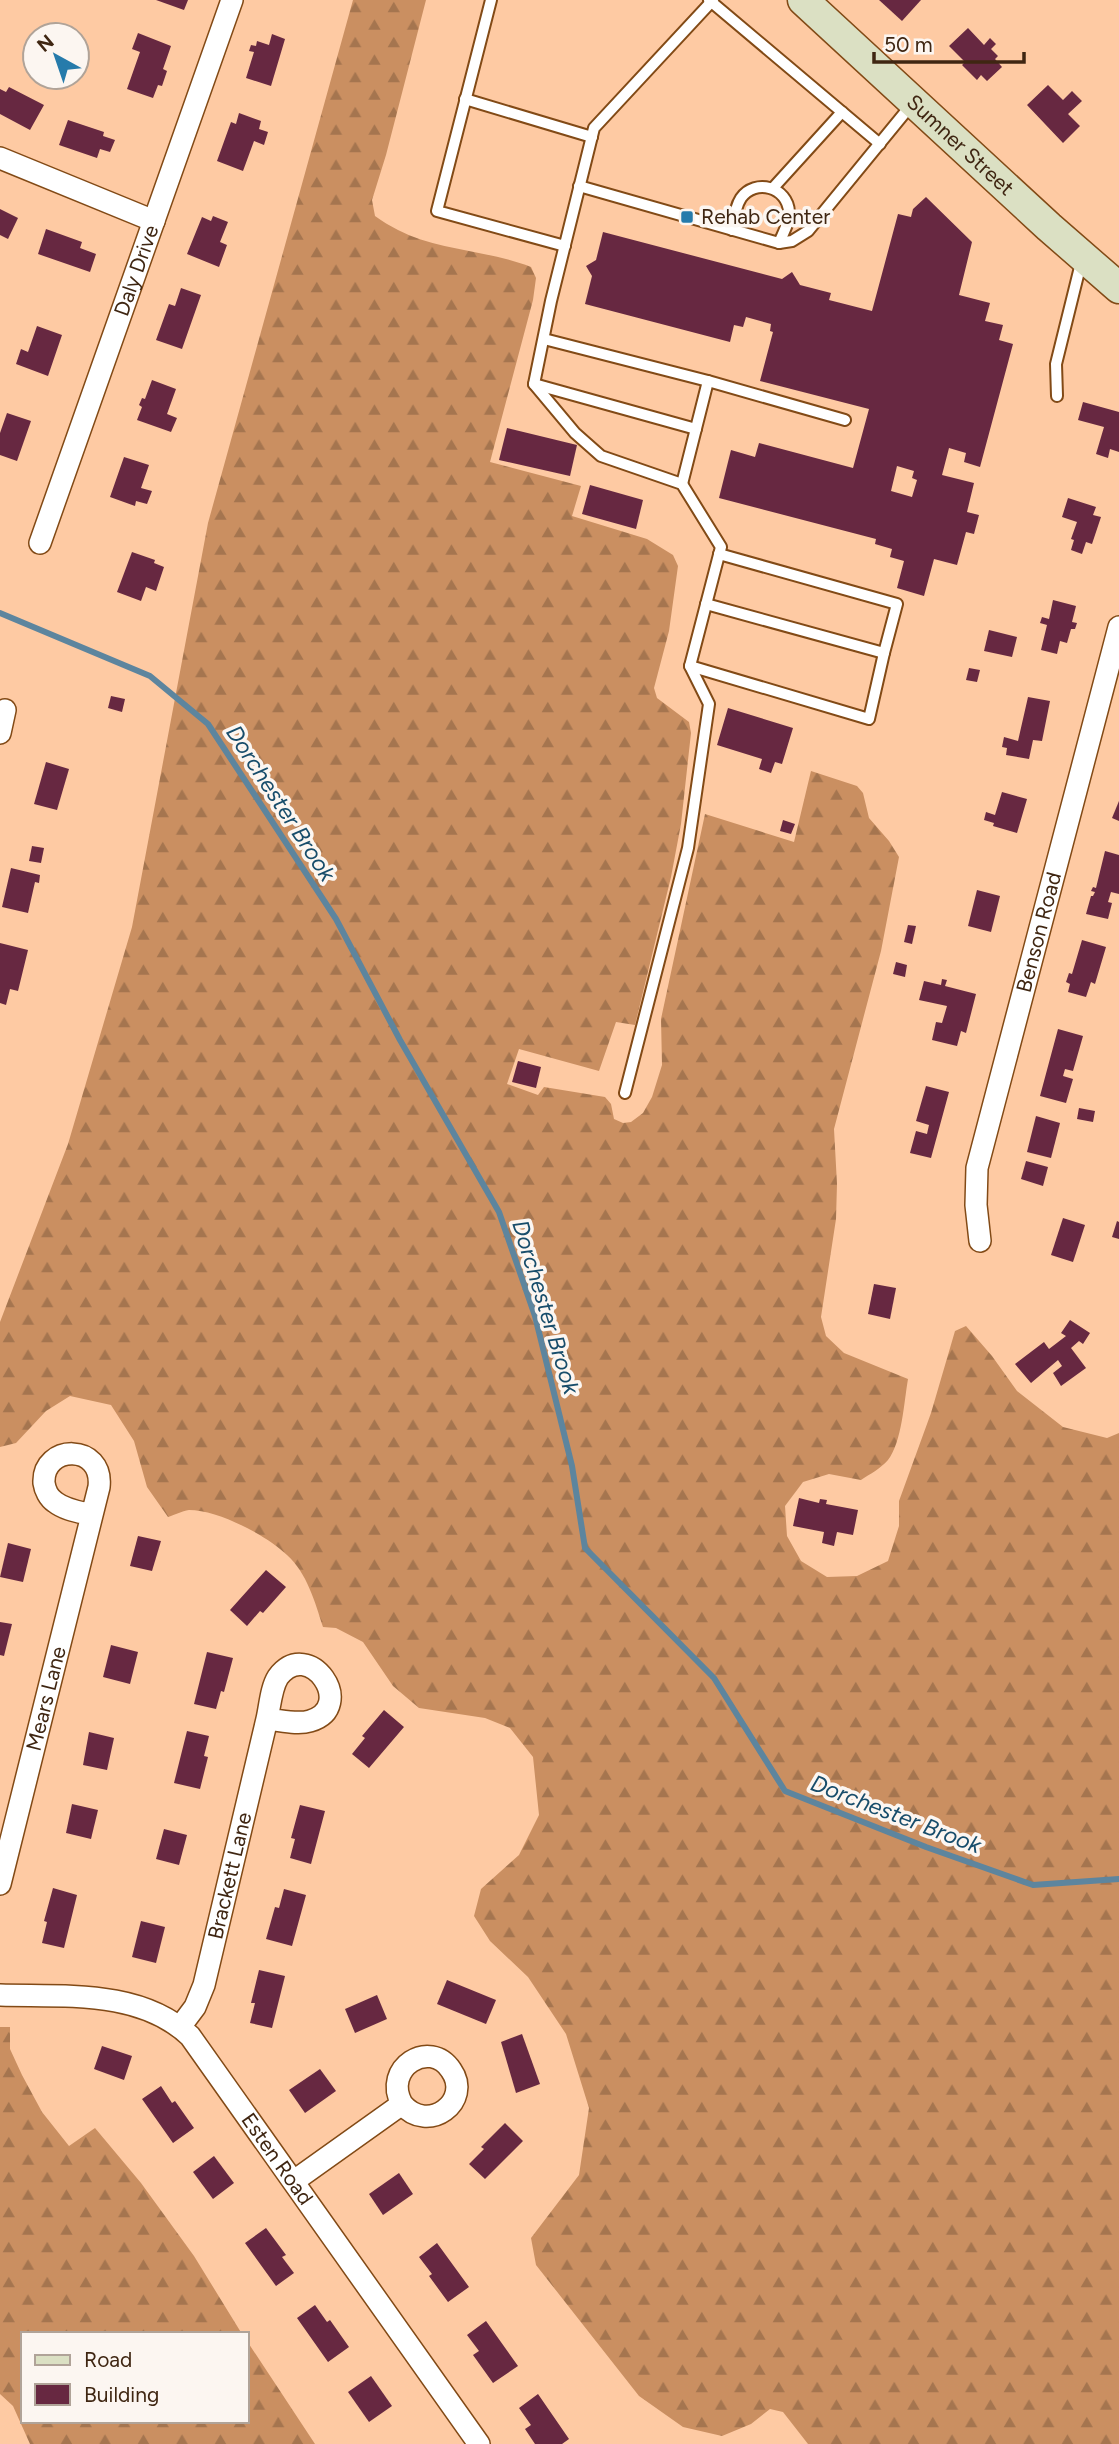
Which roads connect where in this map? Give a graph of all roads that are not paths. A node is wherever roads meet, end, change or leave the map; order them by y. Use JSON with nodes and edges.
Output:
{"nodes":[{"id":1,"x":232,"y":0,"type":"edge"},
{"id":2,"x":491,"y":0,"type":"edge"},
{"id":3,"x":803,"y":0,"type":"edge"},
{"id":4,"x":711,"y":1,"type":"edge"},
{"id":5,"x":465,"y":99,"type":"junction"},
{"id":6,"x":913,"y":103,"type":"junction"},
{"id":7,"x":842,"y":112,"type":"junction"},
{"id":8,"x":592,"y":137,"type":"junction"},
{"id":9,"x":880,"y":144,"type":"junction"},
{"id":10,"x":0,"y":158,"type":"edge"},
{"id":11,"x":579,"y":186,"type":"junction"},
{"id":12,"x":773,"y":188,"type":"junction"},
{"id":13,"x":154,"y":221,"type":"junction"},
{"id":14,"x":732,"y":230,"type":"junction"},
{"id":15,"x":779,"y":243,"type":"junction"},
{"id":16,"x":565,"y":246,"type":"junction"},
{"id":17,"x":1083,"y":257,"type":"junction"},
{"id":18,"x":1119,"y":288,"type":"edge"},
{"id":19,"x":544,"y":339,"type":"junction"},
{"id":20,"x":708,"y":381,"type":"junction"},
{"id":21,"x":534,"y":384,"type":"junction"},
{"id":22,"x":1057,"y":396,"type":"dead end"},
{"id":23,"x":845,"y":420,"type":"dead end"},
{"id":24,"x":696,"y":429,"type":"junction"},
{"id":25,"x":682,"y":484,"type":"junction"},
{"id":26,"x":40,"y":543,"type":"dead end"},
{"id":27,"x":719,"y":554,"type":"junction"},
{"id":28,"x":706,"y":604,"type":"junction"},
{"id":29,"x":1119,"y":627,"type":"edge"},
{"id":30,"x":884,"y":653,"type":"junction"},
{"id":31,"x":690,"y":666,"type":"junction"},
{"id":32,"x":5,"y":709,"type":"dead end"},
{"id":33,"x":0,"y":733,"type":"edge"},
{"id":34,"x":625,"y":1093,"type":"dead end"},
{"id":35,"x":980,"y":1241,"type":"dead end"},
{"id":36,"x":92,"y":1515,"type":"dead end"},
{"id":37,"x":267,"y":1719,"type":"dead end"},
{"id":38,"x":0,"y":1884,"type":"edge"},
{"id":39,"x":0,"y":1995,"type":"edge"},
{"id":40,"x":180,"y":2027,"type":"junction"},
{"id":41,"x":402,"y":2104,"type":"dead end"},
{"id":42,"x":294,"y":2181,"type":"junction"},
{"id":43,"x":480,"y":2444,"type":"edge"}],
"edges":[{"from":1,"to":13,"type":"street","name":"Daly Drive"},
{"from":2,"to":5,"type":"lane"},
{"from":3,"to":6,"type":"main road","name":"Sumner Street"},
{"from":4,"to":7,"type":"lane"},
{"from":4,"to":8,"type":"lane"},
{"from":5,"to":8,"type":"lane"},
{"from":5,"to":16,"type":"lane"},
{"from":6,"to":9,"type":"lane"},
{"from":6,"to":17,"type":"main road","name":"Sumner Street"},
{"from":7,"to":9,"type":"lane"},
{"from":7,"to":12,"type":"lane"},
{"from":8,"to":11,"type":"lane"},
{"from":9,"to":15,"type":"lane"},
{"from":10,"to":13,"type":"street"},
{"from":11,"to":14,"type":"lane"},
{"from":11,"to":16,"type":"lane"},
{"from":12,"to":14,"type":"lane"},
{"from":12,"to":15,"type":"lane"},
{"from":13,"to":26,"type":"street","name":"Daly Drive"},
{"from":14,"to":15,"type":"lane"},
{"from":16,"to":19,"type":"lane"},
{"from":17,"to":18,"type":"main road","name":"Sumner Street"},
{"from":17,"to":22,"type":"lane"},
{"from":19,"to":20,"type":"lane"},
{"from":19,"to":21,"type":"lane"},
{"from":20,"to":23,"type":"lane"},
{"from":20,"to":24,"type":"lane"},
{"from":21,"to":24,"type":"lane"},
{"from":21,"to":25,"type":"lane"},
{"from":24,"to":25,"type":"lane"},
{"from":25,"to":27,"type":"lane"},
{"from":27,"to":28,"type":"lane"},
{"from":27,"to":30,"type":"lane"},
{"from":28,"to":30,"type":"lane"},
{"from":28,"to":31,"type":"lane"},
{"from":29,"to":35,"type":"street","name":"Benson Road"},
{"from":30,"to":31,"type":"lane"},
{"from":31,"to":34,"type":"lane"},
{"from":32,"to":33,"type":"street"},
{"from":36,"to":38,"type":"street","name":"Mears Lane"},
{"from":37,"to":40,"type":"street","name":"Brackett Lane"},
{"from":39,"to":40,"type":"street","name":"Esten Road"},
{"from":40,"to":42,"type":"street","name":"Esten Road"},
{"from":41,"to":42,"type":"street"},
{"from":42,"to":43,"type":"street","name":"Esten Road"}]}
